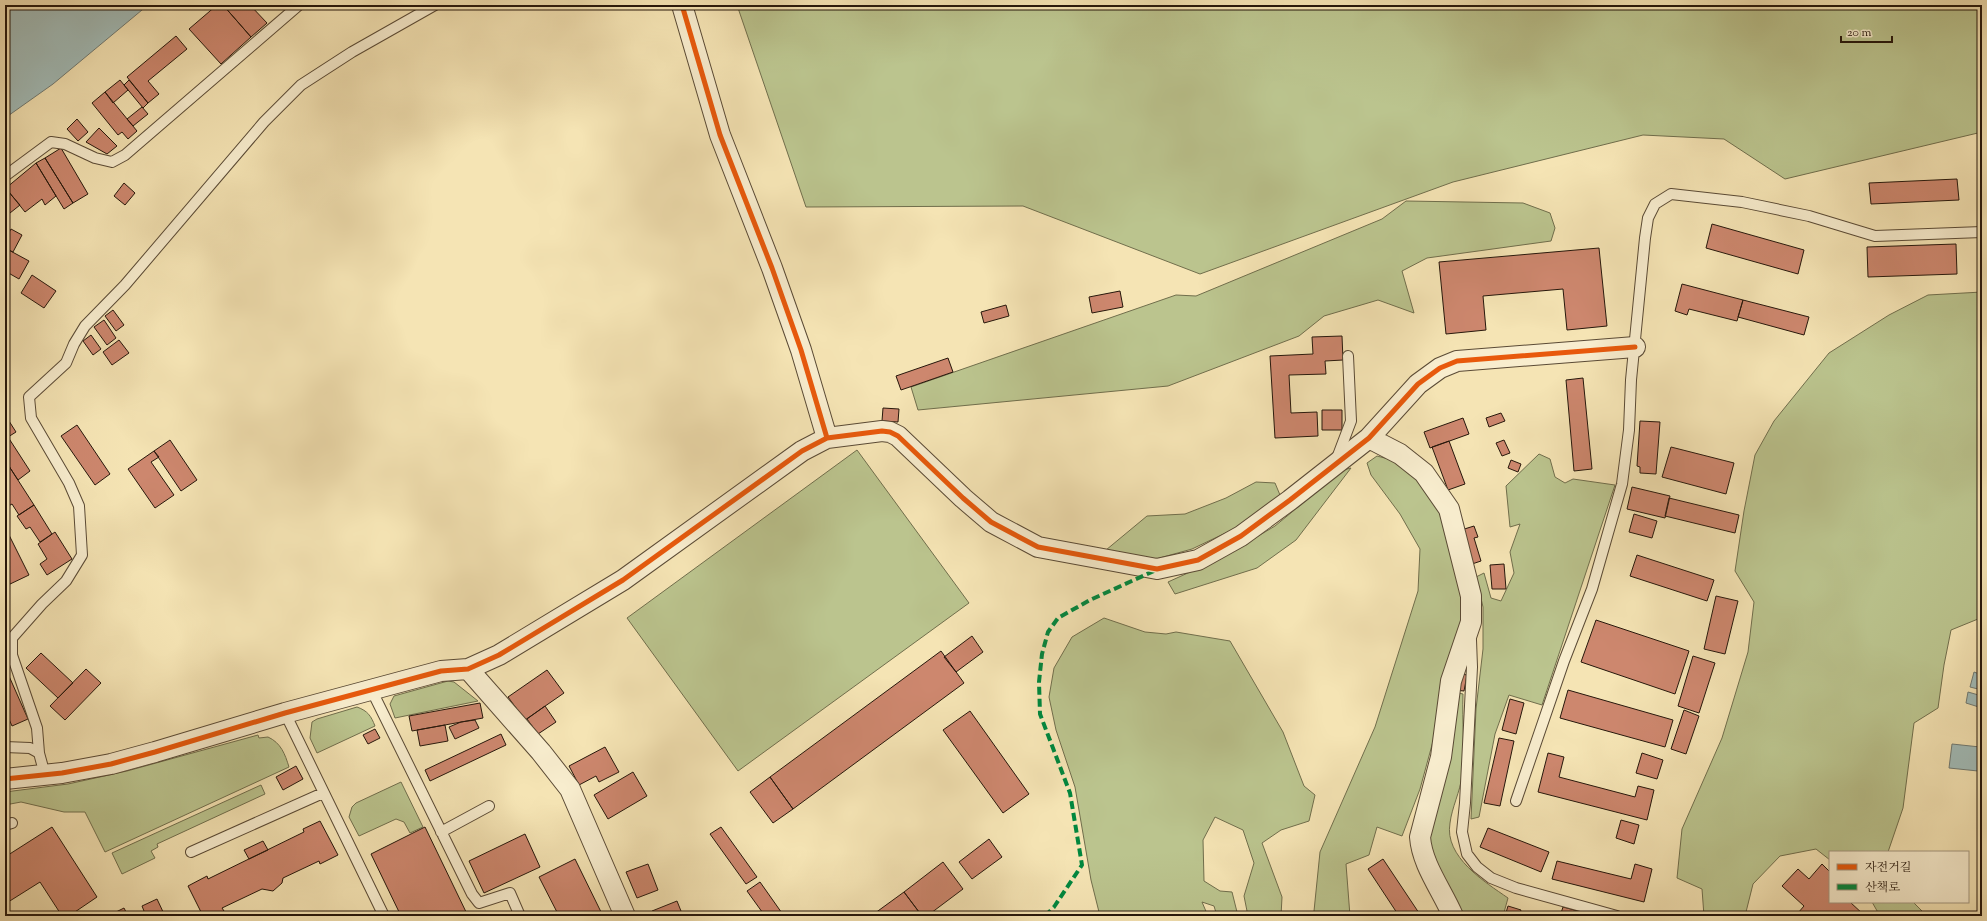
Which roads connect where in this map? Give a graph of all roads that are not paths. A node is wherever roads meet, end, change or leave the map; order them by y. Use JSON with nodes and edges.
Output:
{"nodes":[{"id":1,"x":299,"y":5,"type":"edge"},
{"id":2,"x":435,"y":5,"type":"edge"},
{"id":3,"x":682,"y":5,"type":"edge"},
{"id":4,"x":5,"y":176,"type":"edge"},
{"id":5,"x":1982,"y":232,"type":"edge"},
{"id":6,"x":1635,"y":347,"type":"junction"},
{"id":7,"x":1348,"y":356,"type":"dead end"},
{"id":8,"x":827,"y":438,"type":"junction"},
{"id":9,"x":1369,"y":438,"type":"junction"},
{"id":10,"x":1335,"y":463,"type":"junction"},
{"id":11,"x":1471,"y":622,"type":"junction"},
{"id":12,"x":468,"y":669,"type":"junction"},
{"id":13,"x":372,"y":691,"type":"junction"},
{"id":14,"x":285,"y":713,"type":"junction"},
{"id":15,"x":5,"y":747,"type":"edge"},
{"id":16,"x":38,"y":753,"type":"junction"},
{"id":17,"x":45,"y":775,"type":"junction"},
{"id":18,"x":5,"y":779,"type":"edge"},
{"id":19,"x":323,"y":793,"type":"junction"},
{"id":20,"x":1516,"y":801,"type":"dead end"},
{"id":21,"x":490,"y":806,"type":"dead end"},
{"id":22,"x":441,"y":832,"type":"junction"},
{"id":23,"x":190,"y":852,"type":"dead end"},
{"id":24,"x":384,"y":916,"type":"edge"},
{"id":25,"x":520,"y":916,"type":"edge"},
{"id":26,"x":625,"y":916,"type":"edge"},
{"id":27,"x":1453,"y":916,"type":"edge"},
{"id":28,"x":1617,"y":916,"type":"edge"}],
"edges":[{"from":1,"to":4,"type":"lane"},
{"from":2,"to":16,"type":"lane"},
{"from":3,"to":8,"type":"street"},
{"from":5,"to":6,"type":"lane"},
{"from":6,"to":9,"type":"street"},
{"from":6,"to":20,"type":"lane"},
{"from":7,"to":10,"type":"lane"},
{"from":8,"to":10,"type":"street"},
{"from":8,"to":12,"type":"street"},
{"from":9,"to":10,"type":"street"},
{"from":9,"to":11,"type":"street"},
{"from":11,"to":27,"type":"street"},
{"from":11,"to":28,"type":"lane"},
{"from":12,"to":13,"type":"street"},
{"from":12,"to":26,"type":"street"},
{"from":13,"to":14,"type":"street"},
{"from":13,"to":22,"type":"lane"},
{"from":14,"to":17,"type":"street"},
{"from":14,"to":19,"type":"lane"},
{"from":15,"to":16,"type":"lane"},
{"from":16,"to":17,"type":"lane"},
{"from":17,"to":18,"type":"street"},
{"from":19,"to":23,"type":"lane"},
{"from":19,"to":24,"type":"lane"},
{"from":21,"to":22,"type":"lane"},
{"from":22,"to":25,"type":"lane"}]}
